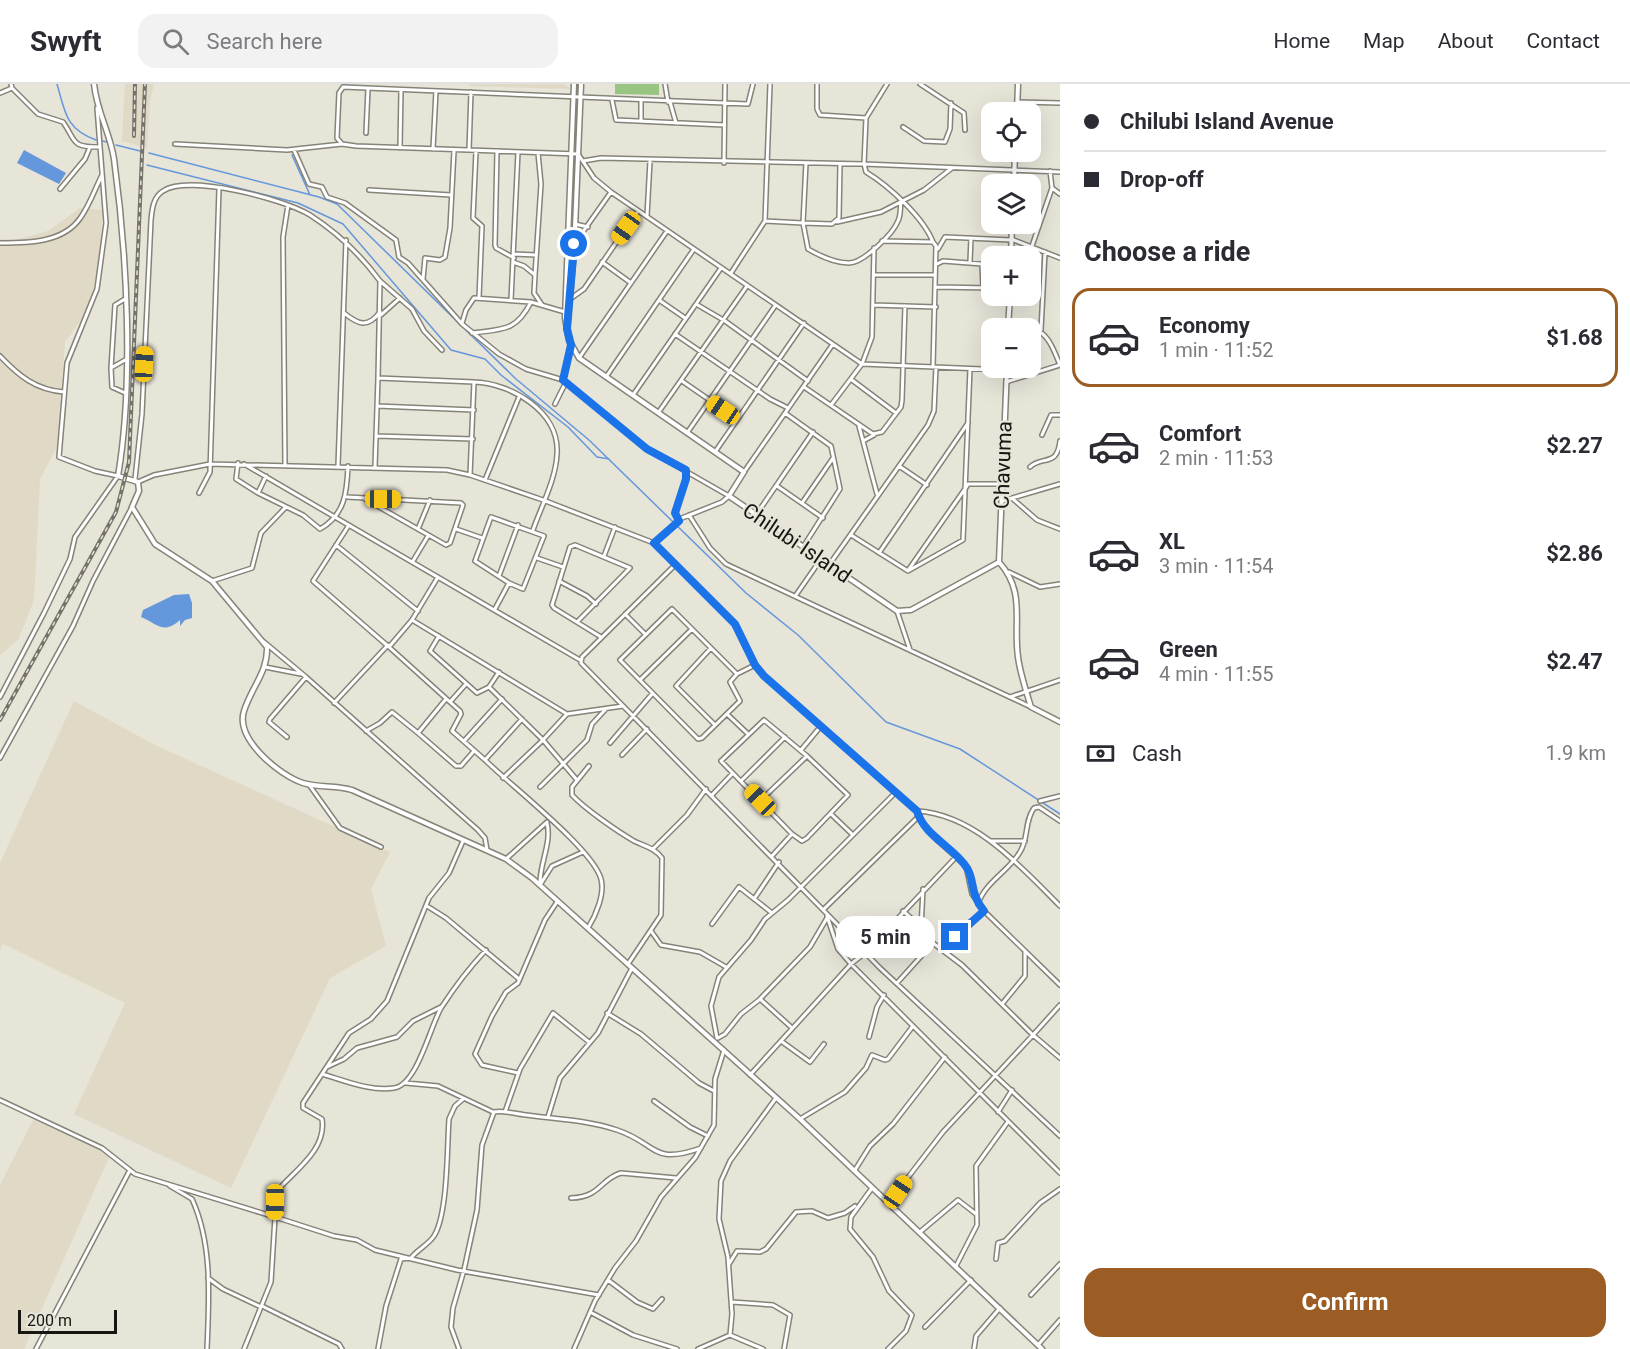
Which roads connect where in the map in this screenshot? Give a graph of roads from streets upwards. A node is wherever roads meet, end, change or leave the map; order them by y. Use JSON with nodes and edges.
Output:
{"nodes":[{"id":1,"x":94,"y":84,"type":"edge"},
{"id":2,"x":574,"y":84,"type":"edge"},
{"id":3,"x":581,"y":84,"type":"edge"},
{"id":4,"x":665,"y":84,"type":"edge"},
{"id":5,"x":725,"y":84,"type":"edge"},
{"id":6,"x":753,"y":84,"type":"edge"},
{"id":7,"x":770,"y":84,"type":"edge"},
{"id":8,"x":818,"y":84,"type":"edge"},
{"id":9,"x":887,"y":84,"type":"edge"},
{"id":10,"x":920,"y":84,"type":"edge"},
{"id":11,"x":1018,"y":84,"type":"edge"},
{"id":12,"x":12,"y":86,"type":"edge"},
{"id":13,"x":368,"y":88,"type":"junction"},
{"id":14,"x":401,"y":90,"type":"junction"},
{"id":15,"x":436,"y":91,"type":"junction"},
{"id":16,"x":471,"y":92,"type":"junction"},
{"id":17,"x":0,"y":93,"type":"edge"},
{"id":18,"x":573,"y":97,"type":"junction"},
{"id":19,"x":580,"y":97,"type":"junction"},
{"id":20,"x":612,"y":99,"type":"junction"},
{"id":21,"x":641,"y":101,"type":"junction"},
{"id":22,"x":669,"y":102,"type":"junction"},
{"id":23,"x":1017,"y":102,"type":"edge"},
{"id":24,"x":1041,"y":103,"type":"edge"},
{"id":25,"x":724,"y":104,"type":"junction"},
{"id":26,"x":951,"y":104,"type":"junction"},
{"id":27,"x":1060,"y":104,"type":"edge"},
{"id":28,"x":97,"y":108,"type":"junction"},
{"id":29,"x":866,"y":118,"type":"junction"},
{"id":30,"x":641,"y":121,"type":"junction"},
{"id":31,"x":676,"y":123,"type":"junction"},
{"id":32,"x":724,"y":125,"type":"junction"},
{"id":33,"x":903,"y":127,"type":"dead end"},
{"id":34,"x":964,"y":130,"type":"dead end"},
{"id":35,"x":366,"y":133,"type":"dead end"},
{"id":36,"x":175,"y":144,"type":"dead end"},
{"id":37,"x":342,"y":144,"type":"junction"},
{"id":38,"x":90,"y":147,"type":"junction"},
{"id":39,"x":100,"y":147,"type":"junction"},
{"id":40,"x":400,"y":148,"type":"junction"},
{"id":41,"x":433,"y":149,"type":"junction"},
{"id":42,"x":294,"y":150,"type":"junction"},
{"id":43,"x":454,"y":150,"type":"junction"},
{"id":44,"x":469,"y":151,"type":"junction"},
{"id":45,"x":476,"y":151,"type":"junction"},
{"id":46,"x":496,"y":151,"type":"junction"},
{"id":47,"x":518,"y":152,"type":"junction"},
{"id":48,"x":538,"y":153,"type":"junction"},
{"id":49,"x":571,"y":154,"type":"junction"},
{"id":50,"x":578,"y":154,"type":"junction"},
{"id":51,"x":583,"y":161,"type":"junction"},
{"id":52,"x":650,"y":161,"type":"junction"},
{"id":53,"x":767,"y":161,"type":"junction"},
{"id":54,"x":1014,"y":162,"type":"edge"},
{"id":55,"x":724,"y":163,"type":"junction"},
{"id":56,"x":806,"y":163,"type":"junction"},
{"id":57,"x":840,"y":164,"type":"junction"},
{"id":58,"x":864,"y":164,"type":"junction"},
{"id":59,"x":953,"y":167,"type":"junction"},
{"id":60,"x":1014,"y":169,"type":"junction"},
{"id":61,"x":1050,"y":171,"type":"junction"},
{"id":62,"x":1060,"y":172,"type":"edge"},
{"id":63,"x":103,"y":174,"type":"junction"},
{"id":64,"x":1014,"y":174,"type":"edge"},
{"id":65,"x":1052,"y":188,"type":"junction"},
{"id":66,"x":60,"y":189,"type":"dead end"},
{"id":67,"x":219,"y":189,"type":"junction"},
{"id":68,"x":369,"y":190,"type":"dead end"},
{"id":69,"x":611,"y":192,"type":"junction"},
{"id":70,"x":1060,"y":194,"type":"edge"},
{"id":71,"x":451,"y":195,"type":"junction"},
{"id":72,"x":901,"y":202,"type":"junction"},
{"id":73,"x":288,"y":205,"type":"junction"},
{"id":74,"x":638,"y":211,"type":"junction"},
{"id":75,"x":647,"y":216,"type":"junction"},
{"id":76,"x":765,"y":221,"type":"junction"},
{"id":77,"x":803,"y":223,"type":"junction"},
{"id":78,"x":836,"y":223,"type":"junction"},
{"id":79,"x":575,"y":225,"type":"junction"},
{"id":80,"x":588,"y":227,"type":"junction"},
{"id":81,"x":667,"y":231,"type":"junction"},
{"id":82,"x":1011,"y":234,"type":"edge"},
{"id":83,"x":971,"y":238,"type":"junction"},
{"id":84,"x":1011,"y":239,"type":"junction"},
{"id":85,"x":346,"y":240,"type":"junction"},
{"id":86,"x":882,"y":241,"type":"junction"},
{"id":87,"x":933,"y":242,"type":"junction"},
{"id":88,"x":0,"y":243,"type":"edge"},
{"id":89,"x":574,"y":244,"type":"junction"},
{"id":90,"x":1011,"y":246,"type":"edge"},
{"id":91,"x":1032,"y":246,"type":"joint"},
{"id":92,"x":874,"y":248,"type":"junction"},
{"id":93,"x":694,"y":249,"type":"junction"},
{"id":94,"x":937,"y":250,"type":"junction"},
{"id":95,"x":1041,"y":250,"type":"edge"},
{"id":96,"x":1045,"y":252,"type":"junction"},
{"id":97,"x":537,"y":255,"type":"junction"},
{"id":98,"x":514,"y":256,"type":"junction"},
{"id":99,"x":1060,"y":258,"type":"edge"},
{"id":100,"x":513,"y":262,"type":"junction"},
{"id":101,"x":602,"y":262,"type":"junction"},
{"id":102,"x":970,"y":262,"type":"junction"},
{"id":103,"x":936,"y":264,"type":"junction"},
{"id":104,"x":981,"y":264,"type":"edge"},
{"id":105,"x":721,"y":268,"type":"junction"},
{"id":106,"x":731,"y":274,"type":"junction"},
{"id":107,"x":535,"y":275,"type":"junction"},
{"id":108,"x":873,"y":275,"type":"junction"},
{"id":109,"x":935,"y":275,"type":"junction"},
{"id":110,"x":380,"y":281,"type":"junction"},
{"id":111,"x":423,"y":281,"type":"junction"},
{"id":112,"x":632,"y":283,"type":"junction"},
{"id":113,"x":747,"y":286,"type":"junction"},
{"id":114,"x":936,"y":287,"type":"junction"},
{"id":115,"x":981,"y":287,"type":"edge"},
{"id":116,"x":400,"y":298,"type":"junction"},
{"id":117,"x":479,"y":298,"type":"junction"},
{"id":118,"x":125,"y":299,"type":"junction"},
{"id":119,"x":570,"y":299,"type":"junction"},
{"id":120,"x":512,"y":300,"type":"junction"},
{"id":121,"x":659,"y":300,"type":"junction"},
{"id":122,"x":531,"y":302,"type":"junction"},
{"id":123,"x":696,"y":304,"type":"junction"},
{"id":124,"x":873,"y":305,"type":"junction"},
{"id":125,"x":543,"y":306,"type":"junction"},
{"id":126,"x":776,"y":306,"type":"junction"},
{"id":127,"x":905,"y":306,"type":"junction"},
{"id":128,"x":936,"y":307,"type":"junction"},
{"id":129,"x":565,"y":312,"type":"junction"},
{"id":130,"x":344,"y":314,"type":"junction"},
{"id":131,"x":380,"y":314,"type":"junction"},
{"id":132,"x":685,"y":318,"type":"junction"},
{"id":133,"x":725,"y":321,"type":"junction"},
{"id":134,"x":804,"y":323,"type":"junction"},
{"id":135,"x":462,"y":324,"type":"junction"},
{"id":136,"x":567,"y":329,"type":"junction"},
{"id":137,"x":1041,"y":330,"type":"joint"},
{"id":138,"x":472,"y":333,"type":"junction"},
{"id":139,"x":675,"y":334,"type":"junction"},
{"id":140,"x":751,"y":340,"type":"junction"},
{"id":141,"x":833,"y":344,"type":"junction"},
{"id":142,"x":571,"y":345,"type":"junction"},
{"id":143,"x":442,"y":350,"type":"dead end"},
{"id":144,"x":702,"y":352,"type":"junction"},
{"id":145,"x":0,"y":356,"type":"edge"},
{"id":146,"x":579,"y":358,"type":"junction"},
{"id":147,"x":125,"y":360,"type":"junction"},
{"id":148,"x":778,"y":360,"type":"junction"},
{"id":149,"x":862,"y":364,"type":"junction"},
{"id":150,"x":1060,"y":365,"type":"edge"},
{"id":151,"x":903,"y":367,"type":"junction"},
{"id":152,"x":935,"y":367,"type":"junction"},
{"id":153,"x":111,"y":368,"type":"junction"},
{"id":154,"x":970,"y":369,"type":"junction"},
{"id":155,"x":981,"y":369,"type":"edge"},
{"id":156,"x":730,"y":370,"type":"junction"},
{"id":157,"x":606,"y":377,"type":"junction"},
{"id":158,"x":378,"y":378,"type":"junction"},
{"id":159,"x":1006,"y":378,"type":"edge"},
{"id":160,"x":681,"y":380,"type":"junction"},
{"id":161,"x":851,"y":380,"type":"junction"},
{"id":162,"x":564,"y":381,"type":"junction"},
{"id":163,"x":808,"y":381,"type":"junction"},
{"id":164,"x":474,"y":382,"type":"junction"},
{"id":165,"x":1006,"y":382,"type":"junction"},
{"id":166,"x":804,"y":387,"type":"junction"},
{"id":167,"x":758,"y":388,"type":"junction"},
{"id":168,"x":64,"y":392,"type":"junction"},
{"id":169,"x":125,"y":393,"type":"junction"},
{"id":170,"x":633,"y":395,"type":"junction"},
{"id":171,"x":519,"y":397,"type":"junction"},
{"id":172,"x":709,"y":400,"type":"junction"},
{"id":173,"x":555,"y":404,"type":"dead end"},
{"id":174,"x":831,"y":405,"type":"junction"},
{"id":175,"x":377,"y":406,"type":"junction"},
{"id":176,"x":789,"y":408,"type":"junction"},
{"id":177,"x":474,"y":410,"type":"junction"},
{"id":178,"x":658,"y":413,"type":"junction"},
{"id":179,"x":785,"y":413,"type":"junction"},
{"id":180,"x":896,"y":413,"type":"junction"},
{"id":181,"x":1060,"y":415,"type":"edge"},
{"id":182,"x":737,"y":420,"type":"junction"},
{"id":183,"x":968,"y":423,"type":"junction"},
{"id":184,"x":859,"y":424,"type":"junction"},
{"id":185,"x":813,"y":432,"type":"junction"},
{"id":186,"x":687,"y":433,"type":"junction"},
{"id":187,"x":876,"y":435,"type":"junction"},
{"id":188,"x":1041,"y":435,"type":"dead end"},
{"id":189,"x":377,"y":436,"type":"junction"},
{"id":190,"x":472,"y":438,"type":"junction"},
{"id":191,"x":862,"y":441,"type":"junction"},
{"id":192,"x":1060,"y":441,"type":"edge"},
{"id":193,"x":715,"y":452,"type":"junction"},
{"id":194,"x":833,"y":457,"type":"junction"},
{"id":195,"x":240,"y":463,"type":"junction"},
{"id":196,"x":210,"y":464,"type":"junction"},
{"id":197,"x":285,"y":464,"type":"junction"},
{"id":198,"x":338,"y":466,"type":"junction"},
{"id":199,"x":348,"y":466,"type":"junction"},
{"id":200,"x":899,"y":466,"type":"junction"},
{"id":201,"x":375,"y":467,"type":"junction"},
{"id":202,"x":1030,"y":467,"type":"dead end"},
{"id":203,"x":686,"y":470,"type":"junction"},
{"id":204,"x":744,"y":472,"type":"junction"},
{"id":205,"x":470,"y":475,"type":"junction"},
{"id":206,"x":118,"y":476,"type":"junction"},
{"id":207,"x":266,"y":476,"type":"junction"},
{"id":208,"x":485,"y":480,"type":"junction"},
{"id":209,"x":137,"y":481,"type":"junction"},
{"id":210,"x":967,"y":484,"type":"junction"},
{"id":211,"x":1002,"y":484,"type":"junction"},
{"id":212,"x":1060,"y":484,"type":"edge"},
{"id":213,"x":927,"y":485,"type":"junction"},
{"id":214,"x":777,"y":486,"type":"junction"},
{"id":215,"x":199,"y":493,"type":"dead end"},
{"id":216,"x":258,"y":493,"type":"junction"},
{"id":217,"x":878,"y":494,"type":"junction"},
{"id":218,"x":729,"y":496,"type":"junction"},
{"id":219,"x":347,"y":497,"type":"junction"},
{"id":220,"x":365,"y":499,"type":"junction"},
{"id":221,"x":1013,"y":499,"type":"junction"},
{"id":222,"x":430,"y":500,"type":"junction"},
{"id":223,"x":543,"y":500,"type":"junction"},
{"id":224,"x":1002,"y":501,"type":"junction"},
{"id":225,"x":802,"y":503,"type":"junction"},
{"id":226,"x":132,"y":507,"type":"junction"},
{"id":227,"x":285,"y":508,"type":"junction"},
{"id":228,"x":689,"y":515,"type":"junction"},
{"id":229,"x":335,"y":516,"type":"junction"},
{"id":230,"x":755,"y":516,"type":"junction"},
{"id":231,"x":823,"y":518,"type":"junction"},
{"id":232,"x":678,"y":521,"type":"junction"},
{"id":233,"x":349,"y":525,"type":"junction"},
{"id":234,"x":518,"y":525,"type":"junction"},
{"id":235,"x":615,"y":526,"type":"junction"},
{"id":236,"x":418,"y":529,"type":"junction"},
{"id":237,"x":456,"y":529,"type":"junction"},
{"id":238,"x":533,"y":530,"type":"junction"},
{"id":239,"x":1060,"y":530,"type":"edge"},
{"id":240,"x":851,"y":535,"type":"junction"},
{"id":241,"x":428,"y":536,"type":"junction"},
{"id":242,"x":483,"y":538,"type":"junction"},
{"id":243,"x":654,"y":543,"type":"junction"},
{"id":244,"x":336,"y":545,"type":"junction"},
{"id":245,"x":803,"y":547,"type":"junction"},
{"id":246,"x":879,"y":553,"type":"junction"},
{"id":247,"x":604,"y":556,"type":"junction"},
{"id":248,"x":537,"y":558,"type":"junction"},
{"id":249,"x":821,"y":559,"type":"junction"},
{"id":250,"x":413,"y":561,"type":"junction"},
{"id":251,"x":999,"y":562,"type":"junction"},
{"id":252,"x":676,"y":564,"type":"junction"},
{"id":253,"x":829,"y":565,"type":"junction"},
{"id":254,"x":563,"y":567,"type":"junction"},
{"id":255,"x":908,"y":571,"type":"junction"},
{"id":256,"x":1009,"y":573,"type":"junction"},
{"id":257,"x":499,"y":576,"type":"junction"},
{"id":258,"x":438,"y":577,"type":"junction"},
{"id":259,"x":212,"y":581,"type":"junction"},
{"id":260,"x":559,"y":581,"type":"junction"},
{"id":261,"x":509,"y":583,"type":"junction"},
{"id":262,"x":1060,"y":584,"type":"edge"},
{"id":263,"x":796,"y":594,"type":"junction"},
{"id":264,"x":596,"y":604,"type":"junction"},
{"id":265,"x":495,"y":609,"type":"junction"},
{"id":266,"x":418,"y":611,"type":"junction"},
{"id":267,"x":897,"y":611,"type":"junction"},
{"id":268,"x":626,"y":614,"type":"junction"},
{"id":269,"x":412,"y":620,"type":"junction"},
{"id":270,"x":577,"y":622,"type":"junction"},
{"id":271,"x":692,"y":629,"type":"junction"},
{"id":272,"x":645,"y":634,"type":"junction"},
{"id":273,"x":439,"y":636,"type":"junction"},
{"id":274,"x":602,"y":637,"type":"junction"},
{"id":275,"x":264,"y":642,"type":"junction"},
{"id":276,"x":388,"y":646,"type":"junction"},
{"id":277,"x":711,"y":648,"type":"junction"},
{"id":278,"x":911,"y":652,"type":"junction"},
{"id":279,"x":580,"y":660,"type":"junction"},
{"id":280,"x":755,"y":665,"type":"junction"},
{"id":281,"x":265,"y":667,"type":"junction"},
{"id":282,"x":499,"y":672,"type":"junction"},
{"id":283,"x":302,"y":674,"type":"junction"},
{"id":284,"x":737,"y":674,"type":"junction"},
{"id":285,"x":306,"y":677,"type":"junction"},
{"id":286,"x":640,"y":680,"type":"junction"},
{"id":287,"x":1060,"y":680,"type":"edge"},
{"id":288,"x":466,"y":684,"type":"junction"},
{"id":289,"x":489,"y":687,"type":"junction"},
{"id":290,"x":1026,"y":691,"type":"junction"},
{"id":291,"x":652,"y":694,"type":"junction"},
{"id":292,"x":0,"y":697,"type":"edge"},
{"id":293,"x":1008,"y":698,"type":"junction"},
{"id":294,"x":502,"y":699,"type":"junction"},
{"id":295,"x":448,"y":701,"type":"junction"},
{"id":296,"x":334,"y":703,"type":"junction"},
{"id":297,"x":623,"y":706,"type":"junction"},
{"id":298,"x":1030,"y":707,"type":"junction"},
{"id":299,"x":605,"y":710,"type":"junction"},
{"id":300,"x":567,"y":714,"type":"junction"},
{"id":301,"x":728,"y":715,"type":"junction"},
{"id":302,"x":634,"y":716,"type":"junction"},
{"id":303,"x":522,"y":719,"type":"junction"},
{"id":304,"x":1060,"y":722,"type":"edge"},
{"id":305,"x":715,"y":725,"type":"junction"},
{"id":306,"x":821,"y":726,"type":"junction"},
{"id":307,"x":647,"y":729,"type":"junction"},
{"id":308,"x":366,"y":731,"type":"junction"},
{"id":309,"x":418,"y":733,"type":"junction"},
{"id":310,"x":747,"y":734,"type":"junction"},
{"id":311,"x":785,"y":737,"type":"junction"},
{"id":312,"x":287,"y":738,"type":"dead end"},
{"id":313,"x":543,"y":740,"type":"junction"},
{"id":314,"x":464,"y":741,"type":"junction"},
{"id":315,"x":610,"y":743,"type":"dead end"},
{"id":316,"x":474,"y":751,"type":"junction"},
{"id":317,"x":801,"y":751,"type":"junction"},
{"id":318,"x":622,"y":755,"type":"dead end"},
{"id":319,"x":807,"y":756,"type":"junction"},
{"id":320,"x":0,"y":758,"type":"edge"},
{"id":321,"x":485,"y":760,"type":"junction"},
{"id":322,"x":564,"y":765,"type":"junction"},
{"id":323,"x":589,"y":766,"type":"dead end"},
{"id":324,"x":732,"y":774,"type":"junction"},
{"id":325,"x":503,"y":778,"type":"junction"},
{"id":326,"x":577,"y":780,"type":"junction"},
{"id":327,"x":742,"y":780,"type":"junction"},
{"id":328,"x":309,"y":785,"type":"junction"},
{"id":329,"x":540,"y":787,"type":"dead end"},
{"id":330,"x":706,"y":789,"type":"junction"},
{"id":331,"x":895,"y":793,"type":"junction"},
{"id":332,"x":712,"y":795,"type":"junction"},
{"id":333,"x":1059,"y":798,"type":"edge"},
{"id":334,"x":760,"y":800,"type":"junction"},
{"id":335,"x":1040,"y":801,"type":"dead end"},
{"id":336,"x":917,"y":811,"type":"junction"},
{"id":337,"x":831,"y":814,"type":"junction"},
{"id":338,"x":918,"y":817,"type":"junction"},
{"id":339,"x":548,"y":821,"type":"junction"},
{"id":340,"x":1060,"y":821,"type":"edge"},
{"id":341,"x":792,"y":834,"type":"junction"},
{"id":342,"x":853,"y":835,"type":"junction"},
{"id":343,"x":464,"y":840,"type":"junction"},
{"id":344,"x":990,"y":841,"type":"junction"},
{"id":345,"x":1025,"y":841,"type":"junction"},
{"id":346,"x":381,"y":847,"type":"dead end"},
{"id":347,"x":653,"y":849,"type":"junction"},
{"id":348,"x":488,"y":850,"type":"junction"},
{"id":349,"x":583,"y":852,"type":"junction"},
{"id":350,"x":772,"y":856,"type":"junction"},
{"id":351,"x":956,"y":857,"type":"junction"},
{"id":352,"x":506,"y":859,"type":"junction"},
{"id":353,"x":778,"y":862,"type":"junction"},
{"id":354,"x":1013,"y":862,"type":"junction"},
{"id":355,"x":540,"y":885,"type":"junction"},
{"id":356,"x":801,"y":886,"type":"junction"},
{"id":357,"x":923,"y":889,"type":"junction"},
{"id":358,"x":754,"y":899,"type":"junction"},
{"id":359,"x":557,"y":902,"type":"junction"},
{"id":360,"x":978,"y":904,"type":"junction"},
{"id":361,"x":427,"y":906,"type":"junction"},
{"id":362,"x":1060,"y":906,"type":"edge"},
{"id":363,"x":824,"y":909,"type":"junction"},
{"id":364,"x":903,"y":911,"type":"junction"},
{"id":365,"x":984,"y":911,"type":"junction"},
{"id":366,"x":772,"y":913,"type":"junction"},
{"id":367,"x":827,"y":916,"type":"junction"},
{"id":368,"x":712,"y":924,"type":"dead end"},
{"id":369,"x":919,"y":925,"type":"junction"},
{"id":370,"x":587,"y":928,"type":"junction"},
{"id":371,"x":651,"y":931,"type":"junction"},
{"id":372,"x":933,"y":943,"type":"junction"},
{"id":373,"x":939,"y":947,"type":"junction"},
{"id":374,"x":486,"y":950,"type":"junction"},
{"id":375,"x":1025,"y":952,"type":"junction"},
{"id":376,"x":865,"y":953,"type":"junction"},
{"id":377,"x":851,"y":964,"type":"junction"},
{"id":378,"x":630,"y":966,"type":"junction"},
{"id":379,"x":726,"y":967,"type":"junction"},
{"id":380,"x":519,"y":979,"type":"junction"},
{"id":381,"x":897,"y":983,"type":"junction"},
{"id":382,"x":1060,"y":985,"type":"edge"},
{"id":383,"x":884,"y":996,"type":"junction"},
{"id":384,"x":760,"y":999,"type":"junction"},
{"id":385,"x":1002,"y":1004,"type":"junction"},
{"id":386,"x":1060,"y":1005,"type":"edge"},
{"id":387,"x":443,"y":1006,"type":"junction"},
{"id":388,"x":607,"y":1013,"type":"junction"},
{"id":389,"x":913,"y":1026,"type":"junction"},
{"id":390,"x":791,"y":1027,"type":"junction"},
{"id":391,"x":1033,"y":1035,"type":"junction"},
{"id":392,"x":869,"y":1037,"type":"dead end"},
{"id":393,"x":716,"y":1040,"type":"junction"},
{"id":394,"x":781,"y":1041,"type":"junction"},
{"id":395,"x":590,"y":1042,"type":"junction"},
{"id":396,"x":824,"y":1044,"type":"dead end"},
{"id":397,"x":723,"y":1050,"type":"junction"},
{"id":398,"x":945,"y":1056,"type":"junction"},
{"id":399,"x":1060,"y":1058,"type":"edge"},
{"id":400,"x":327,"y":1067,"type":"junction"},
{"id":401,"x":518,"y":1073,"type":"junction"},
{"id":402,"x":322,"y":1074,"type":"junction"},
{"id":403,"x":750,"y":1075,"type":"junction"},
{"id":404,"x":997,"y":1075,"type":"junction"},
{"id":405,"x":406,"y":1083,"type":"junction"},
{"id":406,"x":1012,"y":1090,"type":"junction"},
{"id":407,"x":714,"y":1091,"type":"junction"},
{"id":408,"x":979,"y":1092,"type":"junction"},
{"id":409,"x":776,"y":1098,"type":"junction"},
{"id":410,"x":463,"y":1099,"type":"junction"},
{"id":411,"x":0,"y":1100,"type":"edge"},
{"id":412,"x":654,"y":1101,"type":"dead end"},
{"id":413,"x":494,"y":1112,"type":"junction"},
{"id":414,"x":505,"y":1112,"type":"junction"},
{"id":415,"x":998,"y":1112,"type":"junction"},
{"id":416,"x":548,"y":1117,"type":"junction"},
{"id":417,"x":800,"y":1119,"type":"junction"},
{"id":418,"x":1007,"y":1123,"type":"junction"},
{"id":419,"x":1060,"y":1128,"type":"edge"},
{"id":420,"x":1058,"y":1134,"type":"edge"},
{"id":421,"x":708,"y":1136,"type":"junction"},
{"id":422,"x":701,"y":1148,"type":"junction"},
{"id":423,"x":130,"y":1170,"type":"junction"},
{"id":424,"x":855,"y":1170,"type":"junction"},
{"id":425,"x":1060,"y":1173,"type":"edge"},
{"id":426,"x":676,"y":1178,"type":"junction"},
{"id":427,"x":167,"y":1184,"type":"junction"},
{"id":428,"x":872,"y":1187,"type":"junction"},
{"id":429,"x":1060,"y":1189,"type":"edge"},
{"id":430,"x":571,"y":1198,"type":"dead end"},
{"id":431,"x":889,"y":1202,"type":"junction"},
{"id":432,"x":858,"y":1204,"type":"junction"},
{"id":433,"x":977,"y":1215,"type":"junction"},
{"id":434,"x":275,"y":1217,"type":"junction"},
{"id":435,"x":920,"y":1232,"type":"junction"},
{"id":436,"x":411,"y":1258,"type":"junction"},
{"id":437,"x":996,"y":1259,"type":"dead end"},
{"id":438,"x":1060,"y":1264,"type":"edge"},
{"id":439,"x":728,"y":1266,"type":"junction"},
{"id":440,"x":956,"y":1266,"type":"junction"},
{"id":441,"x":464,"y":1270,"type":"junction"},
{"id":442,"x":208,"y":1278,"type":"junction"},
{"id":443,"x":608,"y":1280,"type":"junction"},
{"id":444,"x":971,"y":1280,"type":"junction"},
{"id":445,"x":599,"y":1295,"type":"junction"},
{"id":446,"x":1031,"y":1295,"type":"dead end"},
{"id":447,"x":662,"y":1299,"type":"dead end"},
{"id":448,"x":732,"y":1302,"type":"junction"},
{"id":449,"x":261,"y":1306,"type":"junction"},
{"id":450,"x":1000,"y":1308,"type":"junction"},
{"id":451,"x":590,"y":1312,"type":"junction"},
{"id":452,"x":1060,"y":1320,"type":"edge"},
{"id":453,"x":925,"y":1327,"type":"dead end"},
{"id":454,"x":730,"y":1335,"type":"junction"},
{"id":455,"x":1038,"y":1345,"type":"junction"},
{"id":456,"x":36,"y":1349,"type":"edge"},
{"id":457,"x":207,"y":1349,"type":"edge"},
{"id":458,"x":244,"y":1349,"type":"edge"},
{"id":459,"x":342,"y":1349,"type":"edge"},
{"id":460,"x":378,"y":1349,"type":"edge"},
{"id":461,"x":459,"y":1349,"type":"edge"},
{"id":462,"x":574,"y":1349,"type":"edge"},
{"id":463,"x":676,"y":1349,"type":"edge"},
{"id":464,"x":698,"y":1349,"type":"edge"},
{"id":465,"x":763,"y":1349,"type":"edge"},
{"id":466,"x":784,"y":1349,"type":"edge"},
{"id":467,"x":888,"y":1349,"type":"edge"},
{"id":468,"x":974,"y":1349,"type":"edge"},
{"id":469,"x":1042,"y":1349,"type":"edge"}],
"edges":[{"from":1,"to":28,"type":"street"},
{"from":2,"to":18,"type":"street"},
{"from":3,"to":19,"type":"street"},
{"from":4,"to":22,"type":"street"},
{"from":5,"to":25,"type":"street"},
{"from":6,"to":25,"type":"street"},
{"from":7,"to":53,"type":"street"},
{"from":8,"to":29,"type":"street"},
{"from":9,"to":29,"type":"street"},
{"from":10,"to":26,"type":"street"},
{"from":11,"to":23,"type":"street"},
{"from":12,"to":17,"type":"street"},
{"from":12,"to":38,"type":"street"},
{"from":13,"to":14,"type":"street"},
{"from":13,"to":35,"type":"street"},
{"from":13,"to":37,"type":"street"},
{"from":14,"to":15,"type":"street"},
{"from":14,"to":40,"type":"street"},
{"from":15,"to":16,"type":"street"},
{"from":15,"to":41,"type":"street"},
{"from":16,"to":18,"type":"street"},
{"from":16,"to":44,"type":"street"},
{"from":18,"to":19,"type":"street"},
{"from":18,"to":49,"type":"street"},
{"from":19,"to":20,"type":"street"},
{"from":19,"to":50,"type":"street"},
{"from":20,"to":21,"type":"street"},
{"from":20,"to":30,"type":"street"},
{"from":21,"to":22,"type":"street"},
{"from":21,"to":30,"type":"street"},
{"from":22,"to":25,"type":"street"},
{"from":22,"to":31,"type":"street"},
{"from":24,"to":27,"type":"street"},
{"from":25,"to":32,"type":"street"},
{"from":26,"to":33,"type":"street"},
{"from":26,"to":34,"type":"street"},
{"from":28,"to":39,"type":"street"},
{"from":28,"to":118,"type":"street"},
{"from":29,"to":58,"type":"street"},
{"from":30,"to":31,"type":"street"},
{"from":31,"to":32,"type":"street"},
{"from":32,"to":55,"type":"street"},
{"from":36,"to":42,"type":"street"},
{"from":37,"to":40,"type":"street"},
{"from":37,"to":42,"type":"street"},
{"from":38,"to":39,"type":"street"},
{"from":38,"to":66,"type":"street"},
{"from":39,"to":63,"type":"street"},
{"from":40,"to":41,"type":"street"},
{"from":41,"to":43,"type":"street"},
{"from":42,"to":111,"type":"street"},
{"from":43,"to":44,"type":"street"},
{"from":43,"to":71,"type":"street"},
{"from":44,"to":45,"type":"street"},
{"from":45,"to":46,"type":"street"},
{"from":45,"to":117,"type":"street"},
{"from":46,"to":47,"type":"street"},
{"from":46,"to":98,"type":"street"},
{"from":47,"to":48,"type":"street"},
{"from":47,"to":98,"type":"street"},
{"from":48,"to":49,"type":"street"},
{"from":48,"to":97,"type":"street"},
{"from":49,"to":50,"type":"street"},
{"from":49,"to":129,"type":"street"},
{"from":50,"to":51,"type":"street"},
{"from":50,"to":79,"type":"street"},
{"from":51,"to":52,"type":"street"},
{"from":51,"to":69,"type":"street"},
{"from":52,"to":55,"type":"street"},
{"from":52,"to":75,"type":"street"},
{"from":53,"to":55,"type":"street"},
{"from":53,"to":56,"type":"street"},
{"from":53,"to":76,"type":"street"},
{"from":54,"to":60,"type":"street"},
{"from":56,"to":57,"type":"street"},
{"from":56,"to":77,"type":"street"},
{"from":57,"to":58,"type":"street"},
{"from":57,"to":78,"type":"street"},
{"from":58,"to":59,"type":"street"},
{"from":58,"to":72,"type":"street"},
{"from":59,"to":60,"type":"street"},
{"from":59,"to":72,"type":"street"},
{"from":60,"to":61,"type":"street"},
{"from":60,"to":64,"type":"street"},
{"from":61,"to":62,"type":"street"},
{"from":61,"to":65,"type":"street"},
{"from":63,"to":88,"type":"street"},
{"from":63,"to":168,"type":"street"},
{"from":65,"to":70,"type":"street"},
{"from":65,"to":91,"type":"street"},
{"from":67,"to":73,"type":"street"},
{"from":67,"to":196,"type":"street"},
{"from":67,"to":209,"type":"street"},
{"from":68,"to":71,"type":"street"},
{"from":69,"to":74,"type":"street"},
{"from":69,"to":80,"type":"street"},
{"from":71,"to":111,"type":"street"},
{"from":72,"to":78,"type":"street"},
{"from":72,"to":86,"type":"street"},
{"from":72,"to":87,"type":"street"},
{"from":73,"to":85,"type":"street"},
{"from":73,"to":197,"type":"street"},
{"from":74,"to":75,"type":"street"},
{"from":74,"to":101,"type":"street"},
{"from":75,"to":81,"type":"street"},
{"from":76,"to":77,"type":"street"},
{"from":76,"to":106,"type":"street"},
{"from":77,"to":78,"type":"street"},
{"from":77,"to":92,"type":"street"},
{"from":79,"to":80,"type":"street"},
{"from":79,"to":89,"type":"street"},
{"from":80,"to":89,"type":"street"},
{"from":81,"to":93,"type":"street"},
{"from":81,"to":112,"type":"street"},
{"from":82,"to":84,"type":"street"},
{"from":83,"to":84,"type":"street"},
{"from":83,"to":94,"type":"street"},
{"from":83,"to":102,"type":"street"},
{"from":84,"to":90,"type":"street"},
{"from":84,"to":91,"type":"street"},
{"from":85,"to":110,"type":"street"},
{"from":85,"to":130,"type":"street"},
{"from":86,"to":87,"type":"street"},
{"from":86,"to":92,"type":"street"},
{"from":87,"to":94,"type":"street"},
{"from":89,"to":119,"type":"street"},
{"from":92,"to":108,"type":"street"},
{"from":93,"to":105,"type":"street"},
{"from":93,"to":121,"type":"street"},
{"from":94,"to":103,"type":"street"},
{"from":95,"to":96,"type":"street"},
{"from":96,"to":99,"type":"street"},
{"from":96,"to":137,"type":"street"},
{"from":97,"to":98,"type":"street"},
{"from":97,"to":107,"type":"street"},
{"from":98,"to":100,"type":"street"},
{"from":100,"to":107,"type":"street"},
{"from":100,"to":120,"type":"street"},
{"from":101,"to":112,"type":"street"},
{"from":101,"to":119,"type":"street"},
{"from":102,"to":103,"type":"street"},
{"from":102,"to":104,"type":"street"},
{"from":103,"to":109,"type":"street"},
{"from":105,"to":106,"type":"street"},
{"from":105,"to":123,"type":"street"},
{"from":106,"to":113,"type":"street"},
{"from":107,"to":125,"type":"street"},
{"from":108,"to":109,"type":"street"},
{"from":108,"to":124,"type":"street"},
{"from":109,"to":114,"type":"street"},
{"from":110,"to":116,"type":"street"},
{"from":110,"to":131,"type":"street"},
{"from":111,"to":135,"type":"street"},
{"from":112,"to":146,"type":"street"},
{"from":113,"to":126,"type":"street"},
{"from":113,"to":133,"type":"street"},
{"from":114,"to":115,"type":"street"},
{"from":114,"to":128,"type":"street"},
{"from":116,"to":131,"type":"street"},
{"from":116,"to":143,"type":"street"},
{"from":117,"to":120,"type":"street"},
{"from":117,"to":135,"type":"street"},
{"from":118,"to":147,"type":"street"},
{"from":118,"to":153,"type":"street"},
{"from":119,"to":136,"type":"street"},
{"from":120,"to":122,"type":"street"},
{"from":121,"to":132,"type":"street"},
{"from":121,"to":157,"type":"street"},
{"from":122,"to":125,"type":"street"},
{"from":122,"to":138,"type":"street"},
{"from":123,"to":132,"type":"street"},
{"from":123,"to":133,"type":"street"},
{"from":124,"to":127,"type":"street"},
{"from":124,"to":149,"type":"street"},
{"from":125,"to":129,"type":"street"},
{"from":126,"to":134,"type":"street"},
{"from":126,"to":140,"type":"street"},
{"from":127,"to":128,"type":"street"},
{"from":127,"to":151,"type":"street"},
{"from":128,"to":152,"type":"street"},
{"from":129,"to":136,"type":"street"},
{"from":130,"to":131,"type":"street"},
{"from":130,"to":198,"type":"street"},
{"from":131,"to":158,"type":"street"},
{"from":132,"to":139,"type":"street"},
{"from":133,"to":140,"type":"street"},
{"from":133,"to":144,"type":"street"},
{"from":134,"to":141,"type":"street"},
{"from":134,"to":148,"type":"street"},
{"from":135,"to":138,"type":"street"},
{"from":136,"to":142,"type":"street","name":"Chilubi Island"},
{"from":137,"to":150,"type":"street"},
{"from":138,"to":162,"type":"street"},
{"from":139,"to":144,"type":"street"},
{"from":139,"to":170,"type":"street"},
{"from":140,"to":148,"type":"street"},
{"from":140,"to":156,"type":"street"},
{"from":141,"to":149,"type":"street"},
{"from":141,"to":163,"type":"street"},
{"from":142,"to":146,"type":"street","name":"Chilubi Island"},
{"from":142,"to":162,"type":"street"},
{"from":144,"to":156,"type":"street"},
{"from":144,"to":160,"type":"street"},
{"from":145,"to":168,"type":"street"},
{"from":146,"to":157,"type":"street","name":"Chilubi Island"},
{"from":147,"to":153,"type":"street"},
{"from":147,"to":169,"type":"street"},
{"from":148,"to":163,"type":"street"},
{"from":148,"to":167,"type":"street"},
{"from":149,"to":151,"type":"street"},
{"from":149,"to":161,"type":"street"},
{"from":150,"to":165,"type":"street"},
{"from":151,"to":152,"type":"street"},
{"from":151,"to":180,"type":"street"},
{"from":152,"to":154,"type":"street"},
{"from":152,"to":200,"type":"street"},
{"from":153,"to":169,"type":"street"},
{"from":154,"to":155,"type":"street"},
{"from":154,"to":183,"type":"street"},
{"from":156,"to":167,"type":"street"},
{"from":156,"to":172,"type":"street"},
{"from":157,"to":170,"type":"street","name":"Chilubi Island"},
{"from":158,"to":164,"type":"street"},
{"from":158,"to":175,"type":"street"},
{"from":159,"to":165,"type":"street","name":"Chavuma"},
{"from":160,"to":172,"type":"street"},
{"from":160,"to":178,"type":"street"},
{"from":161,"to":174,"type":"street"},
{"from":161,"to":180,"type":"street"},
{"from":162,"to":173,"type":"street"},
{"from":162,"to":203,"type":"street"},
{"from":163,"to":166,"type":"street"},
{"from":164,"to":171,"type":"street"},
{"from":164,"to":177,"type":"street"},
{"from":165,"to":211,"type":"street","name":"Chavuma"},
{"from":166,"to":174,"type":"street"},
{"from":166,"to":176,"type":"street"},
{"from":167,"to":176,"type":"street"},
{"from":167,"to":182,"type":"street"},
{"from":168,"to":206,"type":"street"},
{"from":169,"to":206,"type":"street"},
{"from":170,"to":178,"type":"street","name":"Chilubi Island"},
{"from":171,"to":208,"type":"street"},
{"from":171,"to":223,"type":"street"},
{"from":172,"to":182,"type":"street"},
{"from":172,"to":186,"type":"street"},
{"from":174,"to":184,"type":"street"},
{"from":175,"to":177,"type":"street"},
{"from":175,"to":189,"type":"street"},
{"from":176,"to":179,"type":"street"},
{"from":177,"to":190,"type":"street"},
{"from":178,"to":186,"type":"street","name":"Chilubi Island"},
{"from":179,"to":185,"type":"street"},
{"from":179,"to":204,"type":"street"},
{"from":180,"to":187,"type":"street"},
{"from":181,"to":188,"type":"street"},
{"from":182,"to":193,"type":"street"},
{"from":183,"to":210,"type":"street"},
{"from":183,"to":213,"type":"street"},
{"from":184,"to":187,"type":"street"},
{"from":184,"to":191,"type":"street"},
{"from":185,"to":194,"type":"street"},
{"from":185,"to":214,"type":"street"},
{"from":186,"to":193,"type":"street","name":"Chilubi Island"},
{"from":187,"to":191,"type":"street"},
{"from":189,"to":190,"type":"street"},
{"from":189,"to":201,"type":"street"},
{"from":190,"to":205,"type":"street"},
{"from":191,"to":217,"type":"street"},
{"from":192,"to":202,"type":"street"},
{"from":193,"to":204,"type":"street","name":"Chilubi Island"},
{"from":194,"to":225,"type":"street"},
{"from":194,"to":231,"type":"street"},
{"from":195,"to":196,"type":"street"},
{"from":195,"to":197,"type":"street"},
{"from":195,"to":207,"type":"street"},
{"from":195,"to":216,"type":"street"},
{"from":196,"to":209,"type":"street"},
{"from":196,"to":215,"type":"street"},
{"from":197,"to":198,"type":"street"},
{"from":198,"to":199,"type":"street"},
{"from":199,"to":201,"type":"street"},
{"from":199,"to":219,"type":"street"},
{"from":200,"to":213,"type":"street"},
{"from":200,"to":217,"type":"street"},
{"from":201,"to":205,"type":"street"},
{"from":203,"to":218,"type":"street"},
{"from":203,"to":232,"type":"street"},
{"from":204,"to":218,"type":"street","name":"Chilubi Island"},
{"from":205,"to":208,"type":"street"},
{"from":206,"to":209,"type":"street"},
{"from":206,"to":292,"type":"street"},
{"from":207,"to":216,"type":"street"},
{"from":207,"to":229,"type":"street"},
{"from":208,"to":223,"type":"street"},
{"from":209,"to":226,"type":"street"},
{"from":210,"to":211,"type":"street"},
{"from":210,"to":255,"type":"street"},
{"from":210,"to":255,"type":"street"},
{"from":211,"to":224,"type":"street","name":"Chavuma"},
{"from":212,"to":221,"type":"street"},
{"from":213,"to":246,"type":"street"},
{"from":214,"to":225,"type":"street"},
{"from":214,"to":230,"type":"street"},
{"from":216,"to":227,"type":"street"},
{"from":217,"to":240,"type":"street"},
{"from":218,"to":228,"type":"street"},
{"from":218,"to":230,"type":"street","name":"Chilubi Island"},
{"from":219,"to":220,"type":"street"},
{"from":219,"to":229,"type":"street"},
{"from":220,"to":222,"type":"street"},
{"from":220,"to":236,"type":"street"},
{"from":221,"to":224,"type":"street"},
{"from":221,"to":239,"type":"street"},
{"from":222,"to":236,"type":"street"},
{"from":222,"to":237,"type":"street"},
{"from":223,"to":235,"type":"street"},
{"from":223,"to":238,"type":"street"},
{"from":224,"to":251,"type":"street","name":"Chavuma"},
{"from":225,"to":231,"type":"street"},
{"from":226,"to":259,"type":"street"},
{"from":226,"to":320,"type":"street"},
{"from":227,"to":229,"type":"street"},
{"from":227,"to":259,"type":"street"},
{"from":228,"to":232,"type":"street"},
{"from":228,"to":263,"type":"street"},
{"from":229,"to":233,"type":"street"},
{"from":230,"to":245,"type":"street","name":"Chilubi Island"},
{"from":231,"to":245,"type":"street"},
{"from":232,"to":243,"type":"street"},
{"from":233,"to":244,"type":"street"},
{"from":233,"to":250,"type":"street"},
{"from":234,"to":238,"type":"street"},
{"from":234,"to":242,"type":"street"},
{"from":234,"to":257,"type":"street"},
{"from":235,"to":243,"type":"street"},
{"from":235,"to":247,"type":"street"},
{"from":236,"to":241,"type":"street"},
{"from":237,"to":241,"type":"street"},
{"from":237,"to":242,"type":"street"},
{"from":238,"to":248,"type":"street"},
{"from":240,"to":246,"type":"street"},
{"from":240,"to":253,"type":"street"},
{"from":241,"to":250,"type":"street"},
{"from":242,"to":257,"type":"street"},
{"from":243,"to":252,"type":"street"},
{"from":244,"to":266,"type":"street"},
{"from":244,"to":276,"type":"street"},
{"from":245,"to":249,"type":"street","name":"Chilubi Island"},
{"from":246,"to":255,"type":"street"},
{"from":247,"to":254,"type":"street"},
{"from":247,"to":264,"type":"street"},
{"from":248,"to":254,"type":"street"},
{"from":248,"to":261,"type":"street"},
{"from":249,"to":253,"type":"street","name":"Chilubi Island"},
{"from":249,"to":263,"type":"street"},
{"from":250,"to":258,"type":"street"},
{"from":251,"to":256,"type":"street"},
{"from":251,"to":267,"type":"street"},
{"from":252,"to":268,"type":"street"},
{"from":252,"to":280,"type":"street"},
{"from":253,"to":267,"type":"street","name":"Chilubi Island"},
{"from":254,"to":260,"type":"street"},
{"from":256,"to":262,"type":"street"},
{"from":256,"to":290,"type":"street"},
{"from":257,"to":261,"type":"street"},
{"from":258,"to":265,"type":"street"},
{"from":258,"to":266,"type":"street"},
{"from":259,"to":275,"type":"street"},
{"from":260,"to":264,"type":"street"},
{"from":260,"to":270,"type":"street"},
{"from":261,"to":265,"type":"street"},
{"from":263,"to":278,"type":"street"},
{"from":264,"to":270,"type":"street"},
{"from":265,"to":279,"type":"street"},
{"from":266,"to":269,"type":"street"},
{"from":267,"to":278,"type":"street"},
{"from":268,"to":272,"type":"street"},
{"from":268,"to":274,"type":"street"},
{"from":269,"to":273,"type":"street"},
{"from":269,"to":276,"type":"street"},
{"from":270,"to":274,"type":"street"},
{"from":271,"to":272,"type":"street"},
{"from":271,"to":277,"type":"street"},
{"from":271,"to":286,"type":"street"},
{"from":272,"to":286,"type":"street"},
{"from":273,"to":282,"type":"street"},
{"from":273,"to":288,"type":"street"},
{"from":274,"to":279,"type":"street"},
{"from":275,"to":281,"type":"street"},
{"from":275,"to":283,"type":"street"},
{"from":276,"to":295,"type":"street"},
{"from":276,"to":296,"type":"street"},
{"from":277,"to":284,"type":"street"},
{"from":277,"to":305,"type":"street"},
{"from":278,"to":293,"type":"street"},
{"from":279,"to":297,"type":"street"},
{"from":280,"to":284,"type":"street"},
{"from":280,"to":306,"type":"street"},
{"from":281,"to":283,"type":"street"},
{"from":281,"to":328,"type":"street"},
{"from":282,"to":289,"type":"street"},
{"from":282,"to":300,"type":"street"},
{"from":283,"to":285,"type":"street"},
{"from":284,"to":301,"type":"street"},
{"from":285,"to":296,"type":"street"},
{"from":285,"to":312,"type":"street"},
{"from":286,"to":291,"type":"street"},
{"from":287,"to":290,"type":"street"},
{"from":288,"to":289,"type":"street"},
{"from":288,"to":295,"type":"street"},
{"from":289,"to":294,"type":"street"},
{"from":290,"to":293,"type":"street"},
{"from":290,"to":298,"type":"street"},
{"from":291,"to":302,"type":"street"},
{"from":291,"to":305,"type":"street"},
{"from":293,"to":298,"type":"street"},
{"from":294,"to":303,"type":"street"},
{"from":294,"to":314,"type":"street"},
{"from":295,"to":309,"type":"street"},
{"from":295,"to":314,"type":"street"},
{"from":296,"to":308,"type":"street"},
{"from":297,"to":299,"type":"street"},
{"from":297,"to":302,"type":"street"},
{"from":298,"to":304,"type":"street"},
{"from":299,"to":300,"type":"street"},
{"from":299,"to":322,"type":"street"},
{"from":300,"to":313,"type":"street"},
{"from":301,"to":305,"type":"street"},
{"from":301,"to":310,"type":"street"},
{"from":302,"to":307,"type":"street"},
{"from":302,"to":315,"type":"street"},
{"from":303,"to":313,"type":"street"},
{"from":303,"to":321,"type":"street"},
{"from":306,"to":317,"type":"street"},
{"from":306,"to":331,"type":"street"},
{"from":307,"to":318,"type":"street"},
{"from":307,"to":330,"type":"street"},
{"from":308,"to":309,"type":"street"},
{"from":308,"to":348,"type":"street"},
{"from":309,"to":316,"type":"street"},
{"from":310,"to":311,"type":"street"},
{"from":310,"to":324,"type":"street"},
{"from":311,"to":317,"type":"street"},
{"from":311,"to":327,"type":"street"},
{"from":313,"to":322,"type":"street"},
{"from":313,"to":325,"type":"street"},
{"from":314,"to":316,"type":"street"},
{"from":316,"to":321,"type":"street"},
{"from":317,"to":319,"type":"street"},
{"from":319,"to":334,"type":"street"},
{"from":319,"to":337,"type":"street"},
{"from":321,"to":325,"type":"street"},
{"from":322,"to":326,"type":"street"},
{"from":322,"to":329,"type":"street"},
{"from":323,"to":326,"type":"street"},
{"from":324,"to":327,"type":"street"},
{"from":324,"to":332,"type":"street"},
{"from":325,"to":339,"type":"street"},
{"from":326,"to":347,"type":"street"},
{"from":327,"to":334,"type":"street"},
{"from":328,"to":343,"type":"street"},
{"from":328,"to":346,"type":"street"},
{"from":330,"to":332,"type":"street"},
{"from":330,"to":347,"type":"street"},
{"from":331,"to":336,"type":"street"},
{"from":331,"to":342,"type":"street"},
{"from":332,"to":350,"type":"street"},
{"from":333,"to":335,"type":"street"},
{"from":334,"to":341,"type":"street"},
{"from":336,"to":338,"type":"street"},
{"from":336,"to":344,"type":"street"},
{"from":337,"to":341,"type":"street"},
{"from":337,"to":342,"type":"street"},
{"from":338,"to":351,"type":"street"},
{"from":338,"to":363,"type":"street"},
{"from":339,"to":349,"type":"street"},
{"from":339,"to":352,"type":"street"},
{"from":339,"to":355,"type":"street"},
{"from":340,"to":345,"type":"street"},
{"from":341,"to":350,"type":"street"},
{"from":342,"to":356,"type":"street"},
{"from":343,"to":348,"type":"street"},
{"from":343,"to":361,"type":"street"},
{"from":344,"to":345,"type":"street"},
{"from":344,"to":354,"type":"street"},
{"from":345,"to":354,"type":"street"},
{"from":347,"to":371,"type":"street"},
{"from":348,"to":352,"type":"street"},
{"from":349,"to":355,"type":"street"},
{"from":349,"to":370,"type":"street"},
{"from":350,"to":353,"type":"street"},
{"from":351,"to":357,"type":"street"},
{"from":351,"to":360,"type":"street"},
{"from":352,"to":355,"type":"street"},
{"from":353,"to":356,"type":"street"},
{"from":353,"to":358,"type":"street"},
{"from":354,"to":360,"type":"street"},
{"from":354,"to":362,"type":"street"},
{"from":355,"to":359,"type":"street"},
{"from":356,"to":363,"type":"street"},
{"from":356,"to":366,"type":"street"},
{"from":357,"to":364,"type":"street"},
{"from":357,"to":369,"type":"street"},
{"from":358,"to":366,"type":"street"},
{"from":358,"to":368,"type":"street"},
{"from":359,"to":370,"type":"street"},
{"from":359,"to":380,"type":"street"},
{"from":360,"to":365,"type":"street"},
{"from":361,"to":374,"type":"street"},
{"from":361,"to":400,"type":"street"},
{"from":363,"to":367,"type":"street"},
{"from":364,"to":369,"type":"street"},
{"from":364,"to":376,"type":"street"},
{"from":365,"to":373,"type":"street"},
{"from":365,"to":375,"type":"street"},
{"from":366,"to":379,"type":"street"},
{"from":367,"to":376,"type":"street"},
{"from":367,"to":377,"type":"street"},
{"from":367,"to":384,"type":"street"},
{"from":369,"to":372,"type":"street"},
{"from":370,"to":378,"type":"street"},
{"from":371,"to":378,"type":"street"},
{"from":371,"to":379,"type":"street"},
{"from":372,"to":373,"type":"street"},
{"from":372,"to":381,"type":"street"},
{"from":373,"to":385,"type":"street"},
{"from":374,"to":380,"type":"street"},
{"from":374,"to":387,"type":"street"},
{"from":375,"to":382,"type":"street"},
{"from":375,"to":385,"type":"street"},
{"from":376,"to":377,"type":"street"},
{"from":376,"to":381,"type":"street"},
{"from":377,"to":383,"type":"street"},
{"from":377,"to":390,"type":"street"},
{"from":378,"to":388,"type":"street"},
{"from":378,"to":393,"type":"street"},
{"from":379,"to":393,"type":"street"},
{"from":380,"to":401,"type":"street"},
{"from":381,"to":404,"type":"street"},
{"from":383,"to":389,"type":"street"},
{"from":383,"to":392,"type":"street"},
{"from":384,"to":390,"type":"street"},
{"from":384,"to":393,"type":"street"},
{"from":385,"to":391,"type":"street"},
{"from":386,"to":391,"type":"street"},
{"from":387,"to":400,"type":"street"},
{"from":387,"to":405,"type":"street"},
{"from":388,"to":395,"type":"street"},
{"from":388,"to":407,"type":"street"},
{"from":389,"to":398,"type":"street"},
{"from":389,"to":417,"type":"street"},
{"from":390,"to":394,"type":"street"},
{"from":391,"to":399,"type":"street"},
{"from":391,"to":404,"type":"street"},
{"from":393,"to":397,"type":"street"},
{"from":394,"to":396,"type":"street"},
{"from":394,"to":403,"type":"street"},
{"from":395,"to":401,"type":"street"},
{"from":395,"to":416,"type":"street"},
{"from":397,"to":403,"type":"street"},
{"from":397,"to":407,"type":"street"},
{"from":398,"to":408,"type":"street"},
{"from":398,"to":424,"type":"street"},
{"from":400,"to":402,"type":"street"},
{"from":401,"to":414,"type":"street"},
{"from":402,"to":405,"type":"street"},
{"from":402,"to":434,"type":"street"},
{"from":403,"to":409,"type":"street"},
{"from":404,"to":406,"type":"street"},
{"from":404,"to":408,"type":"street"},
{"from":405,"to":410,"type":"street"},
{"from":406,"to":415,"type":"street"},
{"from":406,"to":420,"type":"street"},
{"from":407,"to":421,"type":"street"},
{"from":408,"to":415,"type":"street"},
{"from":408,"to":431,"type":"street"},
{"from":409,"to":417,"type":"street"},
{"from":409,"to":439,"type":"street"},
{"from":410,"to":413,"type":"street"},
{"from":410,"to":436,"type":"street"},
{"from":411,"to":423,"type":"street"},
{"from":412,"to":421,"type":"street"},
{"from":413,"to":414,"type":"street"},
{"from":413,"to":441,"type":"street"},
{"from":414,"to":416,"type":"street"},
{"from":415,"to":418,"type":"street"},
{"from":416,"to":422,"type":"street"},
{"from":417,"to":424,"type":"street"},
{"from":418,"to":425,"type":"street"},
{"from":418,"to":433,"type":"street"},
{"from":419,"to":420,"type":"street"},
{"from":421,"to":422,"type":"street"},
{"from":422,"to":426,"type":"street"},
{"from":423,"to":427,"type":"street"},
{"from":423,"to":456,"type":"street"},
{"from":424,"to":428,"type":"street"},
{"from":426,"to":430,"type":"street"},
{"from":426,"to":443,"type":"street"},
{"from":427,"to":434,"type":"street"},
{"from":427,"to":442,"type":"street"},
{"from":428,"to":431,"type":"street"},
{"from":428,"to":432,"type":"street"},
{"from":429,"to":437,"type":"street"},
{"from":431,"to":435,"type":"street"},
{"from":432,"to":439,"type":"street"},
{"from":432,"to":467,"type":"street"},
{"from":433,"to":435,"type":"street"},
{"from":433,"to":440,"type":"street"},
{"from":434,"to":436,"type":"street"},
{"from":434,"to":449,"type":"street"},
{"from":435,"to":440,"type":"street"},
{"from":436,"to":441,"type":"street"},
{"from":436,"to":460,"type":"street"},
{"from":438,"to":446,"type":"street"},
{"from":439,"to":448,"type":"street"},
{"from":440,"to":444,"type":"street"},
{"from":441,"to":445,"type":"street"},
{"from":441,"to":461,"type":"street"},
{"from":442,"to":449,"type":"street"},
{"from":442,"to":457,"type":"street"},
{"from":443,"to":445,"type":"street"},
{"from":443,"to":447,"type":"street"},
{"from":444,"to":450,"type":"street"},
{"from":444,"to":453,"type":"street"},
{"from":445,"to":451,"type":"street"},
{"from":448,"to":454,"type":"street"},
{"from":448,"to":466,"type":"street"},
{"from":449,"to":458,"type":"street"},
{"from":449,"to":459,"type":"street"},
{"from":450,"to":455,"type":"street"},
{"from":450,"to":468,"type":"street"},
{"from":451,"to":462,"type":"street"},
{"from":451,"to":463,"type":"street"},
{"from":452,"to":455,"type":"street"},
{"from":454,"to":464,"type":"street"},
{"from":454,"to":465,"type":"street"},
{"from":455,"to":469,"type":"street"}]}
